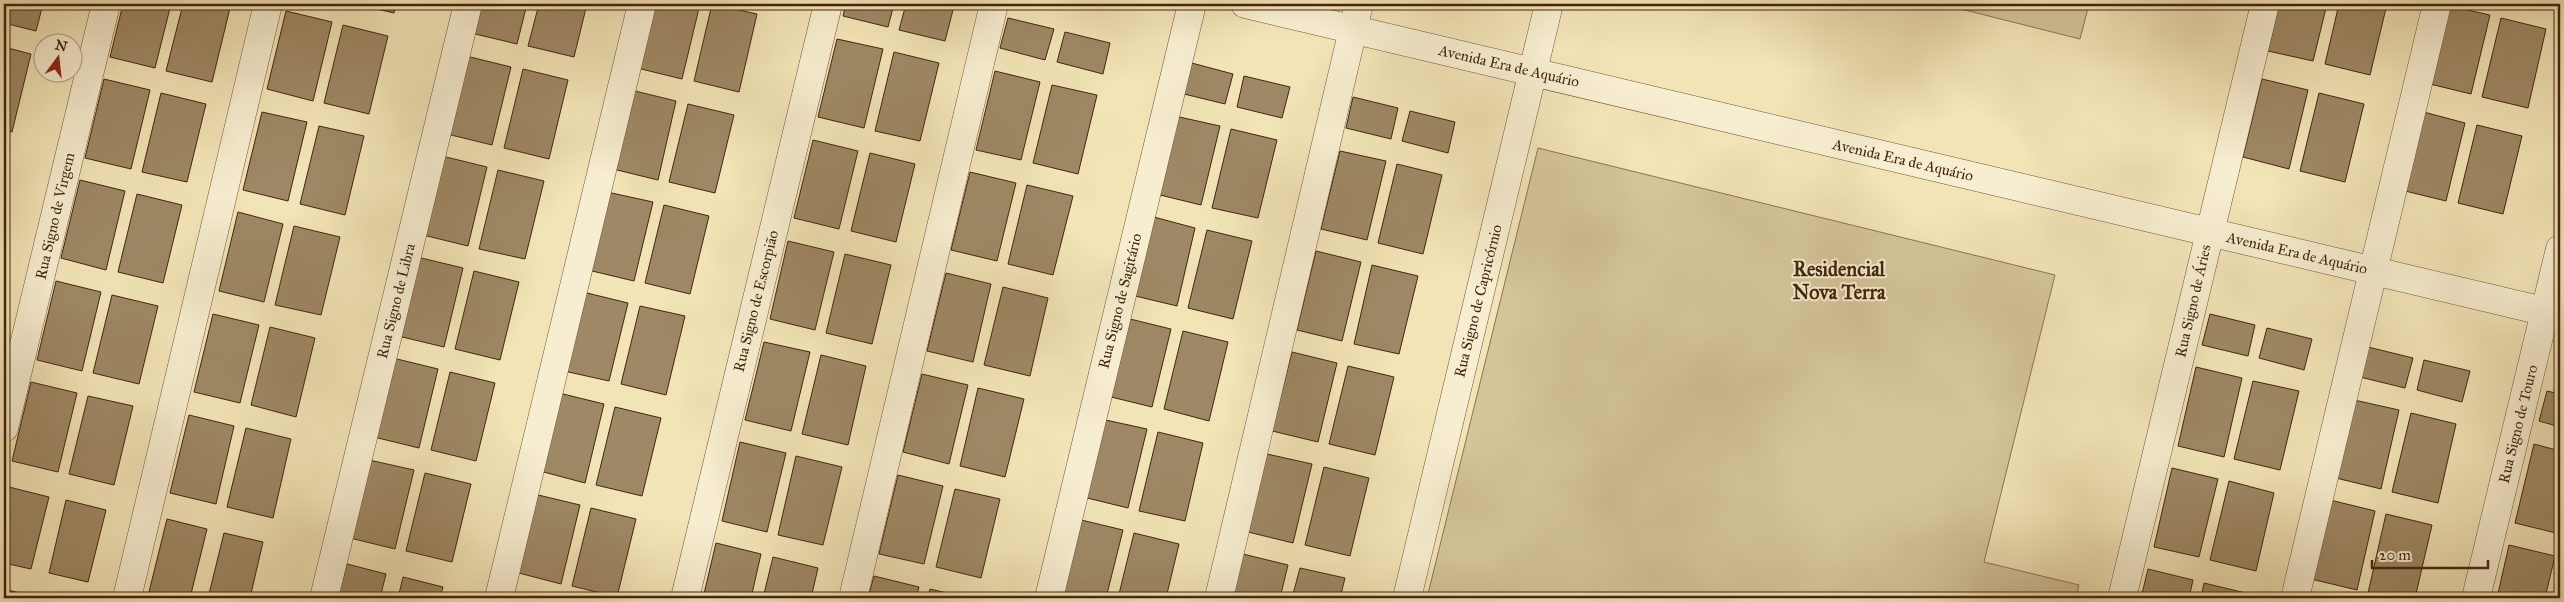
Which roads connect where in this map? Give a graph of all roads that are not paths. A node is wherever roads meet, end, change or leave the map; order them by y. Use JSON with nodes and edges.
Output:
{"nodes":[{"id":1,"x":106,"y":4,"type":"edge"},
{"id":2,"x":268,"y":4,"type":"edge"},
{"id":3,"x":468,"y":4,"type":"edge"},
{"id":4,"x":642,"y":4,"type":"edge"},
{"id":5,"x":828,"y":4,"type":"edge"},
{"id":6,"x":994,"y":4,"type":"edge"},
{"id":7,"x":1192,"y":4,"type":"edge"},
{"id":8,"x":1245,"y":4,"type":"edge"},
{"id":9,"x":1549,"y":4,"type":"edge"},
{"id":10,"x":2265,"y":4,"type":"edge"},
{"id":11,"x":2437,"y":4,"type":"edge"},
{"id":12,"x":1356,"y":17,"type":"edge"},
{"id":13,"x":1533,"y":72,"type":"junction"},
{"id":14,"x":2210,"y":232,"type":"junction"},
{"id":15,"x":2560,"y":249,"type":"edge"},
{"id":16,"x":2373,"y":271,"type":"junction"},
{"id":17,"x":2553,"y":313,"type":"edge"},
{"id":18,"x":4,"y":428,"type":"edge"},
{"id":19,"x":127,"y":598,"type":"edge"},
{"id":20,"x":324,"y":598,"type":"edge"},
{"id":21,"x":499,"y":598,"type":"edge"},
{"id":22,"x":685,"y":598,"type":"edge"},
{"id":23,"x":853,"y":598,"type":"edge"},
{"id":24,"x":1049,"y":598,"type":"edge"},
{"id":25,"x":1219,"y":598,"type":"edge"},
{"id":26,"x":1406,"y":598,"type":"edge"},
{"id":27,"x":2122,"y":598,"type":"edge"},
{"id":28,"x":2295,"y":598,"type":"edge"},
{"id":29,"x":2476,"y":598,"type":"edge"}],
"edges":[{"from":1,"to":18,"type":"street","name":"Rua Signo de Virgem"},
{"from":2,"to":19,"type":"street"},
{"from":3,"to":20,"type":"street","name":"Rua Signo de Libra"},
{"from":4,"to":21,"type":"street"},
{"from":5,"to":22,"type":"street","name":"Rua Signo de Escorpião"},
{"from":6,"to":23,"type":"street"},
{"from":7,"to":24,"type":"street","name":"Rua Signo de Sagitário"},
{"from":8,"to":12,"type":"street","name":"Avenida Era de Aquário"},
{"from":9,"to":13,"type":"street","name":"Rua Signo de Capricórnio"},
{"from":10,"to":14,"type":"street","name":"Rua Signo de Áries"},
{"from":11,"to":16,"type":"street"},
{"from":12,"to":13,"type":"street","name":"Avenida Era de Aquário"},
{"from":12,"to":25,"type":"street"},
{"from":13,"to":14,"type":"street","name":"Avenida Era de Aquário"},
{"from":13,"to":26,"type":"street","name":"Rua Signo de Capricórnio"},
{"from":14,"to":16,"type":"street","name":"Avenida Era de Aquário"},
{"from":14,"to":27,"type":"street","name":"Rua Signo de Áries"},
{"from":15,"to":17,"type":"street","name":"Rua Signo de Touro"},
{"from":16,"to":17,"type":"street","name":"Avenida Era de Aquário"},
{"from":16,"to":28,"type":"street"},
{"from":17,"to":29,"type":"street","name":"Rua Signo de Touro"}]}
